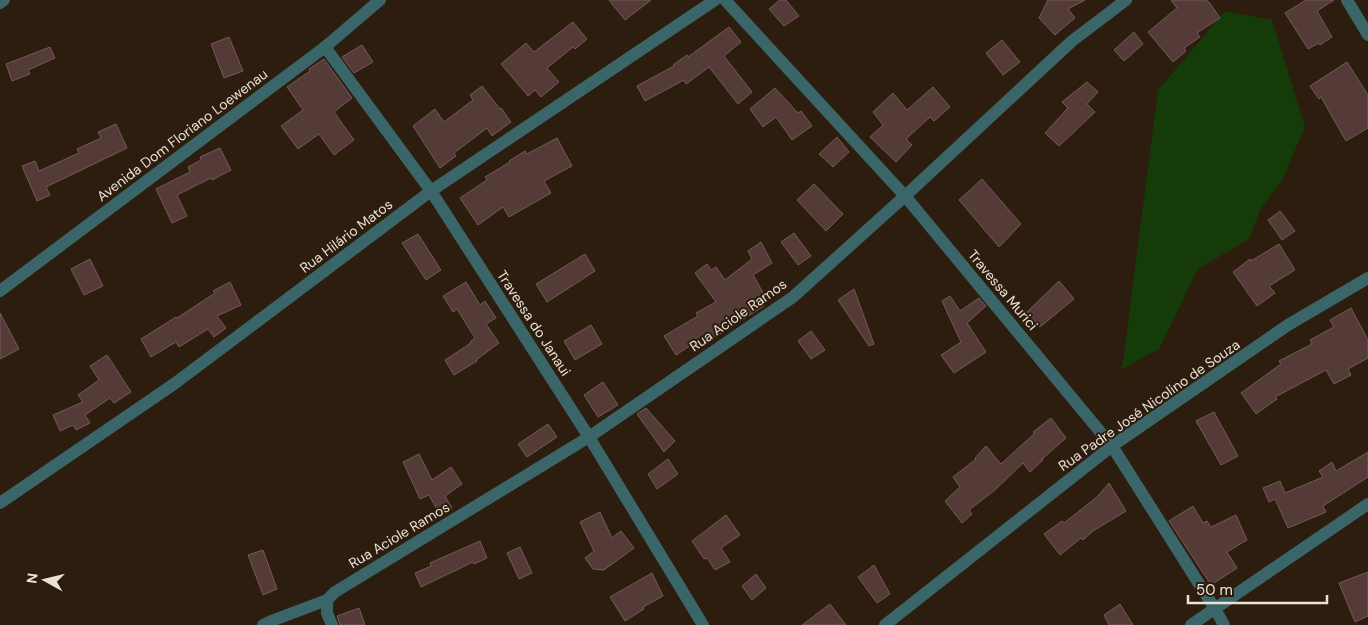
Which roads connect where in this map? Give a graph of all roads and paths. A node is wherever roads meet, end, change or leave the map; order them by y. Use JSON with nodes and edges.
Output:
{"nodes":[{"id":1,"x":4,"y":0,"type":"edge"},
{"id":2,"x":380,"y":0,"type":"edge"},
{"id":3,"x":715,"y":0,"type":"edge"},
{"id":4,"x":725,"y":0,"type":"edge"},
{"id":5,"x":1126,"y":0,"type":"edge"},
{"id":6,"x":1347,"y":0,"type":"edge"},
{"id":7,"x":0,"y":4,"type":"edge"},
{"id":8,"x":1368,"y":34,"type":"edge"},
{"id":9,"x":325,"y":47,"type":"junction"},
{"id":10,"x":431,"y":191,"type":"junction"},
{"id":11,"x":905,"y":196,"type":"junction"},
{"id":12,"x":1368,"y":278,"type":"edge"},
{"id":13,"x":0,"y":292,"type":"edge"},
{"id":14,"x":589,"y":436,"type":"junction"},
{"id":15,"x":1112,"y":446,"type":"junction"},
{"id":16,"x":0,"y":502,"type":"edge"},
{"id":17,"x":1368,"y":504,"type":"edge"},
{"id":18,"x":327,"y":600,"type":"junction"},
{"id":19,"x":1215,"y":609,"type":"junction"},
{"id":20,"x":263,"y":625,"type":"edge"},
{"id":21,"x":332,"y":625,"type":"edge"},
{"id":22,"x":703,"y":625,"type":"edge"},
{"id":23,"x":885,"y":625,"type":"edge"},
{"id":24,"x":1191,"y":625,"type":"edge"},
{"id":25,"x":1224,"y":625,"type":"edge"}],
"edges":[{"from":1,"to":7,"type":"street"},
{"from":2,"to":9,"type":"street","name":"Avenida Dom Floriano Loewenau"},
{"from":3,"to":10,"type":"street","name":"Rua Hilário Matos"},
{"from":4,"to":11,"type":"street","name":"Travessa Murici"},
{"from":5,"to":11,"type":"street","name":"Rua Aciole Ramos"},
{"from":6,"to":8,"type":"street"},
{"from":9,"to":10,"type":"street","name":"Travessa do Janaui"},
{"from":9,"to":13,"type":"street","name":"Avenida Dom Floriano Loewenau"},
{"from":10,"to":14,"type":"street","name":"Travessa do Janaui"},
{"from":10,"to":16,"type":"street","name":"Rua Hilário Matos"},
{"from":11,"to":14,"type":"street","name":"Rua Aciole Ramos"},
{"from":11,"to":15,"type":"street","name":"Travessa Murici"},
{"from":12,"to":15,"type":"street","name":"Rua Padre José Nicolino de Souza"},
{"from":14,"to":18,"type":"street","name":"Rua Aciole Ramos"},
{"from":14,"to":22,"type":"street","name":"Travessa do Janaui"},
{"from":15,"to":19,"type":"street","name":"Travessa Murici"},
{"from":15,"to":23,"type":"street","name":"Rua Padre José Nicolino de Souza"},
{"from":17,"to":19,"type":"street"},
{"from":18,"to":20,"type":"street","name":"Rua Aciole Ramos"},
{"from":18,"to":21,"type":"street"},
{"from":19,"to":24,"type":"street"},
{"from":19,"to":25,"type":"street","name":"Travessa Murici"}]}
